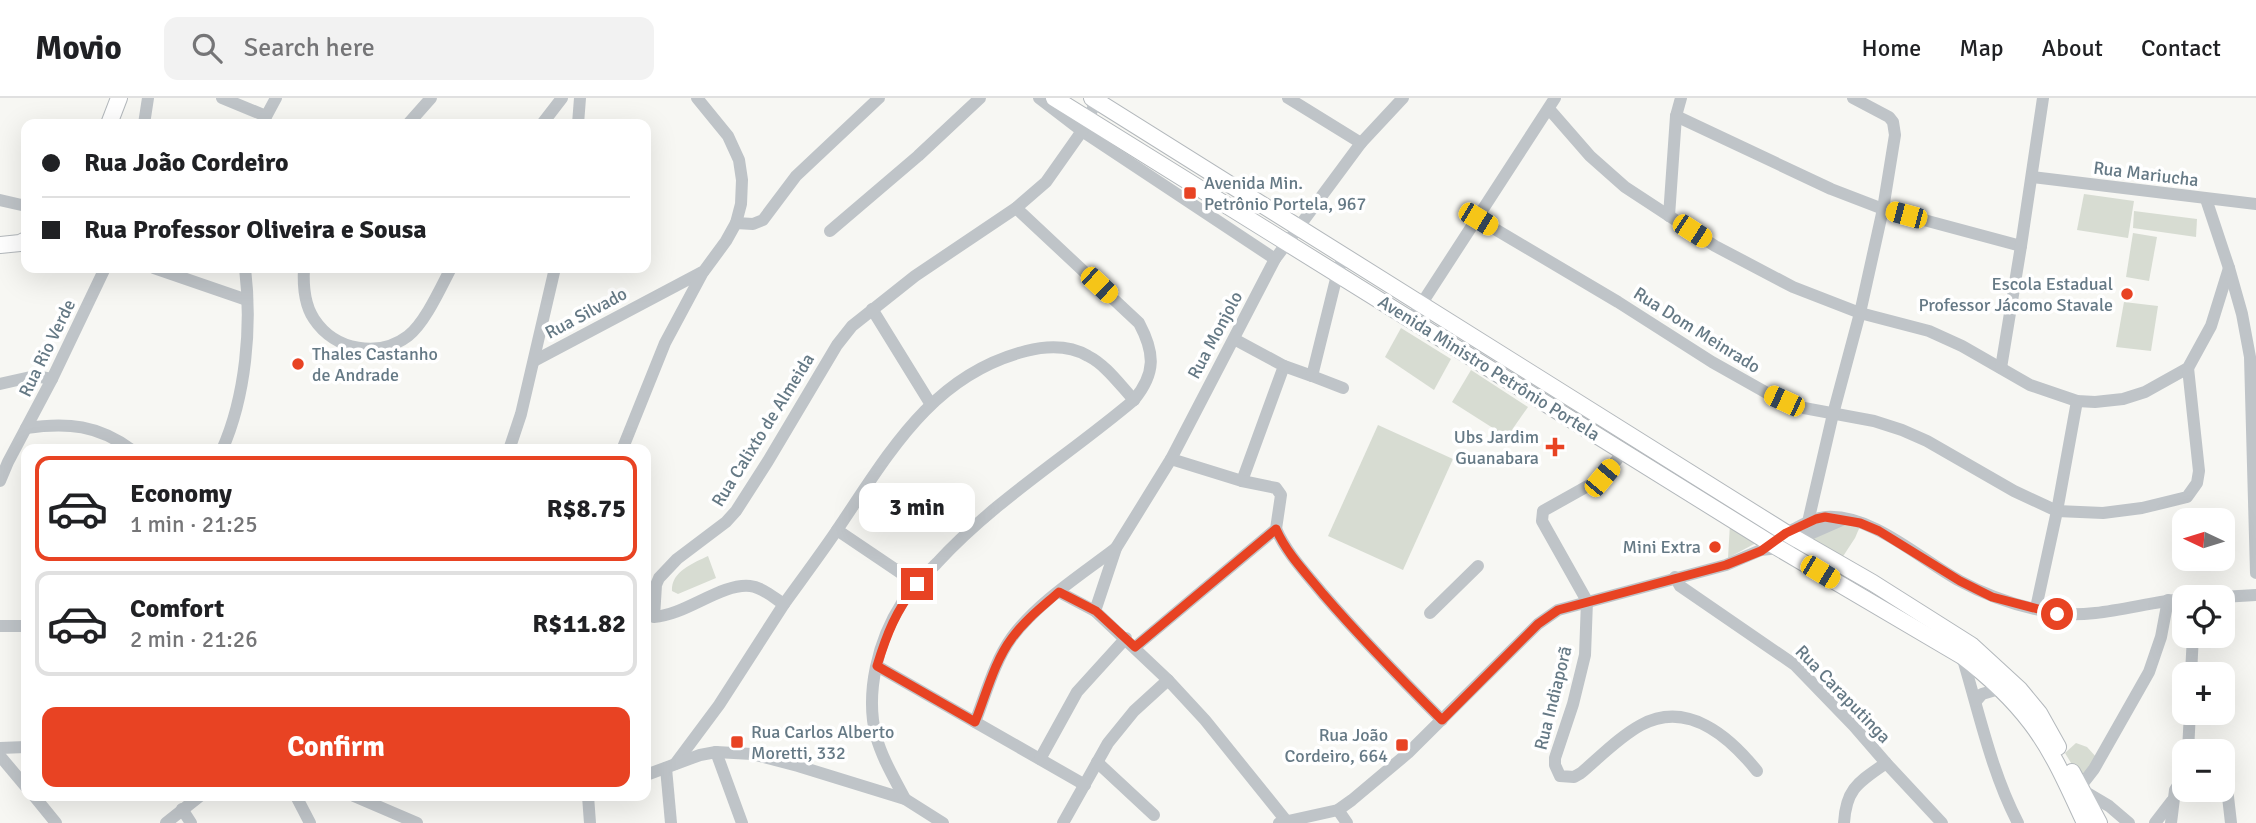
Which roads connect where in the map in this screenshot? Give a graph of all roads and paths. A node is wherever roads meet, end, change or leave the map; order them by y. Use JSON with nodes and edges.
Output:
{"nodes":[{"id":1,"x":119,"y":98,"type":"edge"},
{"id":2,"x":148,"y":98,"type":"edge"},
{"id":3,"x":222,"y":98,"type":"edge"},
{"id":4,"x":276,"y":98,"type":"edge"},
{"id":5,"x":431,"y":98,"type":"edge"},
{"id":6,"x":562,"y":98,"type":"edge"},
{"id":7,"x":580,"y":98,"type":"edge"},
{"id":8,"x":697,"y":98,"type":"edge"},
{"id":9,"x":878,"y":98,"type":"edge"},
{"id":10,"x":980,"y":98,"type":"edge"},
{"id":11,"x":1039,"y":98,"type":"edge"},
{"id":12,"x":1054,"y":98,"type":"edge"},
{"id":13,"x":1289,"y":98,"type":"edge"},
{"id":14,"x":1403,"y":98,"type":"edge"},
{"id":15,"x":1681,"y":98,"type":"edge"},
{"id":16,"x":1853,"y":98,"type":"edge"},
{"id":17,"x":2043,"y":98,"type":"edge"},
{"id":18,"x":1096,"y":99,"type":"edge"},
{"id":19,"x":1552,"y":104,"type":"edge"},
{"id":20,"x":1676,"y":116,"type":"junction"},
{"id":21,"x":111,"y":119,"type":"edge"},
{"id":22,"x":145,"y":119,"type":"edge"},
{"id":23,"x":262,"y":119,"type":"edge"},
{"id":24,"x":265,"y":119,"type":"edge"},
{"id":25,"x":412,"y":119,"type":"edge"},
{"id":26,"x":546,"y":119,"type":"edge"},
{"id":27,"x":578,"y":119,"type":"edge"},
{"id":28,"x":1084,"y":125,"type":"junction"},
{"id":29,"x":1361,"y":143,"type":"junction"},
{"id":30,"x":2032,"y":177,"type":"junction"},
{"id":31,"x":2206,"y":199,"type":"junction"},
{"id":32,"x":0,"y":200,"type":"edge"},
{"id":33,"x":2256,"y":204,"type":"edge"},
{"id":34,"x":21,"y":205,"type":"edge"},
{"id":35,"x":1016,"y":208,"type":"junction"},
{"id":36,"x":1883,"y":209,"type":"junction"},
{"id":37,"x":1669,"y":216,"type":"junction"},
{"id":38,"x":1478,"y":219,"type":"junction"},
{"id":39,"x":736,"y":223,"type":"junction"},
{"id":40,"x":1298,"y":227,"type":"junction"},
{"id":41,"x":830,"y":231,"type":"dead end"},
{"id":42,"x":21,"y":242,"type":"edge"},
{"id":43,"x":1286,"y":243,"type":"junction"},
{"id":44,"x":0,"y":245,"type":"edge"},
{"id":45,"x":2021,"y":246,"type":"junction"},
{"id":46,"x":1344,"y":255,"type":"junction"},
{"id":47,"x":1275,"y":259,"type":"junction"},
{"id":48,"x":2229,"y":268,"type":"junction"},
{"id":49,"x":704,"y":271,"type":"junction"},
{"id":50,"x":103,"y":273,"type":"edge"},
{"id":51,"x":169,"y":273,"type":"edge"},
{"id":52,"x":245,"y":273,"type":"edge"},
{"id":53,"x":304,"y":273,"type":"edge"},
{"id":54,"x":448,"y":273,"type":"edge"},
{"id":55,"x":554,"y":273,"type":"edge"},
{"id":56,"x":1337,"y":274,"type":"junction"},
{"id":57,"x":247,"y":300,"type":"junction"},
{"id":58,"x":1422,"y":303,"type":"junction"},
{"id":59,"x":872,"y":309,"type":"junction"},
{"id":60,"x":1860,"y":313,"type":"junction"},
{"id":61,"x":1411,"y":320,"type":"junction"},
{"id":62,"x":1234,"y":339,"type":"junction"},
{"id":63,"x":534,"y":361,"type":"junction"},
{"id":64,"x":1284,"y":366,"type":"junction"},
{"id":65,"x":2001,"y":368,"type":"junction"},
{"id":66,"x":2189,"y":368,"type":"junction"},
{"id":67,"x":1312,"y":376,"type":"junction"},
{"id":68,"x":52,"y":379,"type":"junction"},
{"id":69,"x":0,"y":384,"type":"edge"},
{"id":70,"x":1343,"y":388,"type":"dead end"},
{"id":71,"x":1134,"y":400,"type":"junction"},
{"id":72,"x":2077,"y":401,"type":"junction"},
{"id":73,"x":930,"y":403,"type":"junction"},
{"id":74,"x":1833,"y":414,"type":"junction"},
{"id":75,"x":2254,"y":416,"type":"edge"},
{"id":76,"x":26,"y":428,"type":"junction"},
{"id":77,"x":113,"y":436,"type":"junction"},
{"id":78,"x":110,"y":444,"type":"edge"},
{"id":79,"x":124,"y":444,"type":"edge"},
{"id":80,"x":225,"y":444,"type":"edge"},
{"id":81,"x":511,"y":444,"type":"edge"},
{"id":82,"x":624,"y":444,"type":"edge"},
{"id":83,"x":1624,"y":452,"type":"junction"},
{"id":84,"x":1171,"y":459,"type":"junction"},
{"id":85,"x":0,"y":481,"type":"edge"},
{"id":86,"x":1242,"y":481,"type":"junction"},
{"id":87,"x":2057,"y":511,"type":"junction"},
{"id":88,"x":1844,"y":519,"type":"junction"},
{"id":89,"x":1808,"y":522,"type":"junction"},
{"id":90,"x":1276,"y":529,"type":"junction"},
{"id":91,"x":837,"y":530,"type":"junction"},
{"id":92,"x":1778,"y":543,"type":"junction"},
{"id":93,"x":1116,"y":548,"type":"junction"},
{"id":94,"x":1478,"y":566,"type":"dead end"},
{"id":95,"x":2256,"y":573,"type":"edge"},
{"id":96,"x":1675,"y":577,"type":"junction"},
{"id":97,"x":917,"y":584,"type":"junction"},
{"id":98,"x":1059,"y":592,"type":"junction"},
{"id":99,"x":2256,"y":595,"type":"edge"},
{"id":100,"x":2235,"y":596,"type":"edge"},
{"id":101,"x":2168,"y":600,"type":"junction"},
{"id":102,"x":2172,"y":600,"type":"edge"},
{"id":103,"x":1587,"y":601,"type":"junction"},
{"id":104,"x":785,"y":604,"type":"junction"},
{"id":105,"x":2036,"y":608,"type":"junction"},
{"id":106,"x":651,"y":611,"type":"edge"},
{"id":107,"x":1096,"y":611,"type":"junction"},
{"id":108,"x":1430,"y":613,"type":"dead end"},
{"id":109,"x":651,"y":616,"type":"edge"},
{"id":110,"x":0,"y":626,"type":"edge"},
{"id":111,"x":21,"y":626,"type":"edge"},
{"id":112,"x":1131,"y":642,"type":"junction"},
{"id":113,"x":1962,"y":656,"type":"junction"},
{"id":114,"x":877,"y":666,"type":"junction"},
{"id":115,"x":1168,"y":680,"type":"junction"},
{"id":116,"x":1999,"y":688,"type":"junction"},
{"id":117,"x":1976,"y":701,"type":"junction"},
{"id":118,"x":1442,"y":720,"type":"junction"},
{"id":119,"x":975,"y":722,"type":"junction"},
{"id":120,"x":21,"y":747,"type":"edge"},
{"id":121,"x":0,"y":748,"type":"edge"},
{"id":122,"x":716,"y":752,"type":"junction"},
{"id":123,"x":0,"y":756,"type":"edge"},
{"id":124,"x":1040,"y":759,"type":"junction"},
{"id":125,"x":1097,"y":762,"type":"junction"},
{"id":126,"x":1886,"y":763,"type":"junction"},
{"id":127,"x":670,"y":766,"type":"junction"},
{"id":128,"x":1757,"y":771,"type":"dead end"},
{"id":129,"x":651,"y":773,"type":"edge"},
{"id":130,"x":21,"y":781,"type":"edge"},
{"id":131,"x":1085,"y":785,"type":"junction"},
{"id":132,"x":2081,"y":789,"type":"junction"},
{"id":133,"x":905,"y":799,"type":"junction"},
{"id":134,"x":38,"y":801,"type":"edge"},
{"id":135,"x":193,"y":801,"type":"edge"},
{"id":136,"x":299,"y":801,"type":"edge"},
{"id":137,"x":366,"y":801,"type":"edge"},
{"id":138,"x":588,"y":801,"type":"edge"},
{"id":139,"x":2172,"y":802,"type":"edge"},
{"id":140,"x":2173,"y":802,"type":"edge"},
{"id":141,"x":2229,"y":802,"type":"edge"},
{"id":142,"x":182,"y":809,"type":"junction"},
{"id":143,"x":1338,"y":810,"type":"junction"},
{"id":144,"x":1154,"y":815,"type":"dead end"},
{"id":145,"x":941,"y":822,"type":"edge"},
{"id":146,"x":1284,"y":822,"type":"edge"},
{"id":147,"x":56,"y":823,"type":"edge"},
{"id":148,"x":166,"y":823,"type":"edge"},
{"id":149,"x":191,"y":823,"type":"edge"},
{"id":150,"x":310,"y":823,"type":"edge"},
{"id":151,"x":417,"y":823,"type":"edge"},
{"id":152,"x":590,"y":823,"type":"edge"},
{"id":153,"x":671,"y":823,"type":"edge"},
{"id":154,"x":742,"y":823,"type":"edge"},
{"id":155,"x":1063,"y":823,"type":"edge"},
{"id":156,"x":1347,"y":823,"type":"edge"},
{"id":157,"x":1844,"y":823,"type":"edge"},
{"id":158,"x":1942,"y":823,"type":"edge"},
{"id":159,"x":2018,"y":823,"type":"edge"},
{"id":160,"x":2085,"y":823,"type":"edge"},
{"id":161,"x":2099,"y":823,"type":"edge"},
{"id":162,"x":2129,"y":823,"type":"edge"},
{"id":163,"x":2155,"y":823,"type":"edge"},
{"id":164,"x":2171,"y":823,"type":"edge"},
{"id":165,"x":2231,"y":823,"type":"edge"}],
"edges":[{"from":1,"to":21,"type":"main road"},
{"from":2,"to":22,"type":"street"},
{"from":3,"to":23,"type":"street"},
{"from":4,"to":24,"type":"street"},
{"from":5,"to":25,"type":"street"},
{"from":6,"to":26,"type":"street"},
{"from":7,"to":27,"type":"street"},
{"from":8,"to":39,"type":"street","name":"Rua Silvado"},
{"from":9,"to":39,"type":"street"},
{"from":10,"to":41,"type":"street"},
{"from":11,"to":28,"type":"street","name":"Avenida Ministro Petrônio Portela"},
{"from":12,"to":28,"type":"main road","name":"Avenida Ministro Petrônio Portela"},
{"from":13,"to":29,"type":"street"},
{"from":14,"to":29,"type":"street","name":"Rua Monjolo"},
{"from":15,"to":20,"type":"street"},
{"from":16,"to":36,"type":"street"},
{"from":17,"to":30,"type":"street"},
{"from":18,"to":28,"type":"street","name":"Rua Calixto de Almeida"},
{"from":18,"to":40,"type":"main road","name":"Avenida Ministro Petrônio Portela"},
{"from":19,"to":37,"type":"street"},
{"from":19,"to":38,"type":"street"},
{"from":20,"to":36,"type":"street"},
{"from":20,"to":37,"type":"street"},
{"from":28,"to":35,"type":"street","name":"Rua Calixto de Almeida"},
{"from":28,"to":43,"type":"main road","name":"Avenida Ministro Petrônio Portela"},
{"from":28,"to":47,"type":"street","name":"Avenida Ministro Petrônio Portela"},
{"from":29,"to":40,"type":"street","name":"Rua Monjolo"},
{"from":30,"to":31,"type":"street","name":"Rua Mariucha"},
{"from":30,"to":45,"type":"street"},
{"from":31,"to":33,"type":"street","name":"Rua Mariucha"},
{"from":31,"to":48,"type":"street"},
{"from":32,"to":34,"type":"street"},
{"from":35,"to":59,"type":"street","name":"Rua Calixto de Almeida"},
{"from":35,"to":71,"type":"street"},
{"from":36,"to":45,"type":"street"},
{"from":36,"to":60,"type":"street"},
{"from":37,"to":60,"type":"street"},
{"from":38,"to":58,"type":"street"},
{"from":38,"to":74,"type":"street","name":"Rua Dom Meinrado"},
{"from":39,"to":49,"type":"street","name":"Rua Silvado"},
{"from":40,"to":43,"type":"street","name":"Rua Monjolo"},
{"from":40,"to":46,"type":"main road","name":"Avenida Ministro Petrônio Portela"},
{"from":42,"to":44,"type":"main road"},
{"from":43,"to":47,"type":"street","name":"Rua Monjolo"},
{"from":43,"to":56,"type":"main road","name":"Avenida Ministro Petrônio Portela"},
{"from":45,"to":65,"type":"street"},
{"from":46,"to":56,"type":"street"},
{"from":46,"to":58,"type":"main road","name":"Avenida Ministro Petrônio Portela"},
{"from":47,"to":62,"type":"street","name":"Rua Monjolo"},
{"from":48,"to":66,"type":"street"},
{"from":48,"to":75,"type":"street"},
{"from":49,"to":63,"type":"street","name":"Rua Silvado"},
{"from":49,"to":82,"type":"street"},
{"from":50,"to":68,"type":"street","name":"Rua Rio Verde"},
{"from":51,"to":57,"type":"street"},
{"from":52,"to":57,"type":"street"},
{"from":53,"to":54,"type":"street"},
{"from":55,"to":63,"type":"street"},
{"from":56,"to":61,"type":"main road","name":"Avenida Ministro Petrônio Portela"},
{"from":56,"to":67,"type":"street"},
{"from":57,"to":80,"type":"street"},
{"from":58,"to":61,"type":"street"},
{"from":58,"to":92,"type":"main road","name":"Avenida Ministro Petrônio Portela"},
{"from":59,"to":73,"type":"street"},
{"from":59,"to":106,"type":"street","name":"Rua Calixto de Almeida"},
{"from":60,"to":65,"type":"street"},
{"from":60,"to":74,"type":"street"},
{"from":61,"to":83,"type":"main road","name":"Avenida Ministro Petrônio Portela"},
{"from":62,"to":64,"type":"street"},
{"from":62,"to":84,"type":"street","name":"Rua Monjolo"},
{"from":63,"to":81,"type":"street"},
{"from":64,"to":67,"type":"street"},
{"from":64,"to":86,"type":"street"},
{"from":65,"to":72,"type":"street"},
{"from":66,"to":72,"type":"street"},
{"from":66,"to":87,"type":"street","name":"Rua Dom Meinrado"},
{"from":67,"to":70,"type":"street"},
{"from":68,"to":69,"type":"street"},
{"from":68,"to":76,"type":"street","name":"Rua Rio Verde"},
{"from":71,"to":73,"type":"street"},
{"from":71,"to":97,"type":"street"},
{"from":72,"to":87,"type":"street"},
{"from":73,"to":91,"type":"street"},
{"from":74,"to":87,"type":"street","name":"Rua Dom Meinrado"},
{"from":74,"to":89,"type":"street"},
{"from":75,"to":95,"type":"street"},
{"from":76,"to":77,"type":"street"},
{"from":76,"to":85,"type":"street","name":"Rua Rio Verde"},
{"from":77,"to":78,"type":"street"},
{"from":77,"to":79,"type":"street"},
{"from":83,"to":92,"type":"main road","name":"Avenida Ministro Petrônio Portela"},
{"from":83,"to":103,"type":"street"},
{"from":84,"to":86,"type":"street"},
{"from":84,"to":93,"type":"street","name":"Rua Monjolo"},
{"from":86,"to":90,"type":"street"},
{"from":87,"to":105,"type":"street"},
{"from":88,"to":89,"type":"street"},
{"from":88,"to":92,"type":"street"},
{"from":88,"to":105,"type":"street"},
{"from":89,"to":92,"type":"street"},
{"from":90,"to":112,"type":"street"},
{"from":90,"to":118,"type":"street"},
{"from":91,"to":97,"type":"street"},
{"from":91,"to":104,"type":"street"},
{"from":92,"to":96,"type":"street"},
{"from":92,"to":113,"type":"main road","name":"Avenida Ministro Petrônio Portela"},
{"from":92,"to":132,"type":"main road","name":"Avenida Ministro Petrônio Portela"},
{"from":93,"to":98,"type":"street"},
{"from":93,"to":107,"type":"street","name":"Rua Monjolo"},
{"from":94,"to":108,"type":"street"},
{"from":96,"to":103,"type":"street"},
{"from":96,"to":126,"type":"street","name":"Rua Caraputinga"},
{"from":97,"to":114,"type":"street"},
{"from":98,"to":107,"type":"street"},
{"from":98,"to":119,"type":"street"},
{"from":99,"to":100,"type":"street"},
{"from":101,"to":102,"type":"street"},
{"from":101,"to":105,"type":"street"},
{"from":101,"to":132,"type":"street"},
{"from":103,"to":118,"type":"street"},
{"from":103,"to":128,"type":"street","name":"Rua Indiaporã"},
{"from":104,"to":109,"type":"street","name":"Rua Calixto de Almeida"},
{"from":104,"to":127,"type":"street"},
{"from":107,"to":112,"type":"street"},
{"from":110,"to":111,"type":"street"},
{"from":112,"to":115,"type":"street"},
{"from":112,"to":124,"type":"street"},
{"from":113,"to":116,"type":"main road","name":"Avenida Ministro Petrônio Portela"},
{"from":113,"to":117,"type":"street"},
{"from":114,"to":119,"type":"street"},
{"from":114,"to":133,"type":"street"},
{"from":115,"to":125,"type":"street"},
{"from":115,"to":146,"type":"street"},
{"from":116,"to":117,"type":"street"},
{"from":116,"to":160,"type":"main road","name":"Avenida Ministro Petrônio Portela"},
{"from":117,"to":159,"type":"street"},
{"from":118,"to":143,"type":"street"},
{"from":119,"to":124,"type":"street"},
{"from":120,"to":121,"type":"street"},
{"from":122,"to":127,"type":"street"},
{"from":122,"to":133,"type":"street"},
{"from":122,"to":154,"type":"street"},
{"from":123,"to":130,"type":"street"},
{"from":124,"to":131,"type":"street"},
{"from":125,"to":131,"type":"street"},
{"from":125,"to":144,"type":"street"},
{"from":126,"to":157,"type":"street"},
{"from":126,"to":158,"type":"street","name":"Rua Caraputinga"},
{"from":127,"to":129,"type":"street"},
{"from":127,"to":153,"type":"street"},
{"from":131,"to":155,"type":"street"},
{"from":132,"to":161,"type":"main road","name":"Avenida Ministro Petrônio Portela"},
{"from":132,"to":162,"type":"street"},
{"from":133,"to":145,"type":"street"},
{"from":134,"to":147,"type":"street"},
{"from":135,"to":142,"type":"street"},
{"from":136,"to":150,"type":"street"},
{"from":137,"to":151,"type":"street"},
{"from":138,"to":152,"type":"street"},
{"from":139,"to":163,"type":"street"},
{"from":140,"to":164,"type":"street"},
{"from":141,"to":165,"type":"street"},
{"from":142,"to":148,"type":"street"},
{"from":142,"to":149,"type":"street"},
{"from":143,"to":146,"type":"street"},
{"from":143,"to":156,"type":"street"}]}
